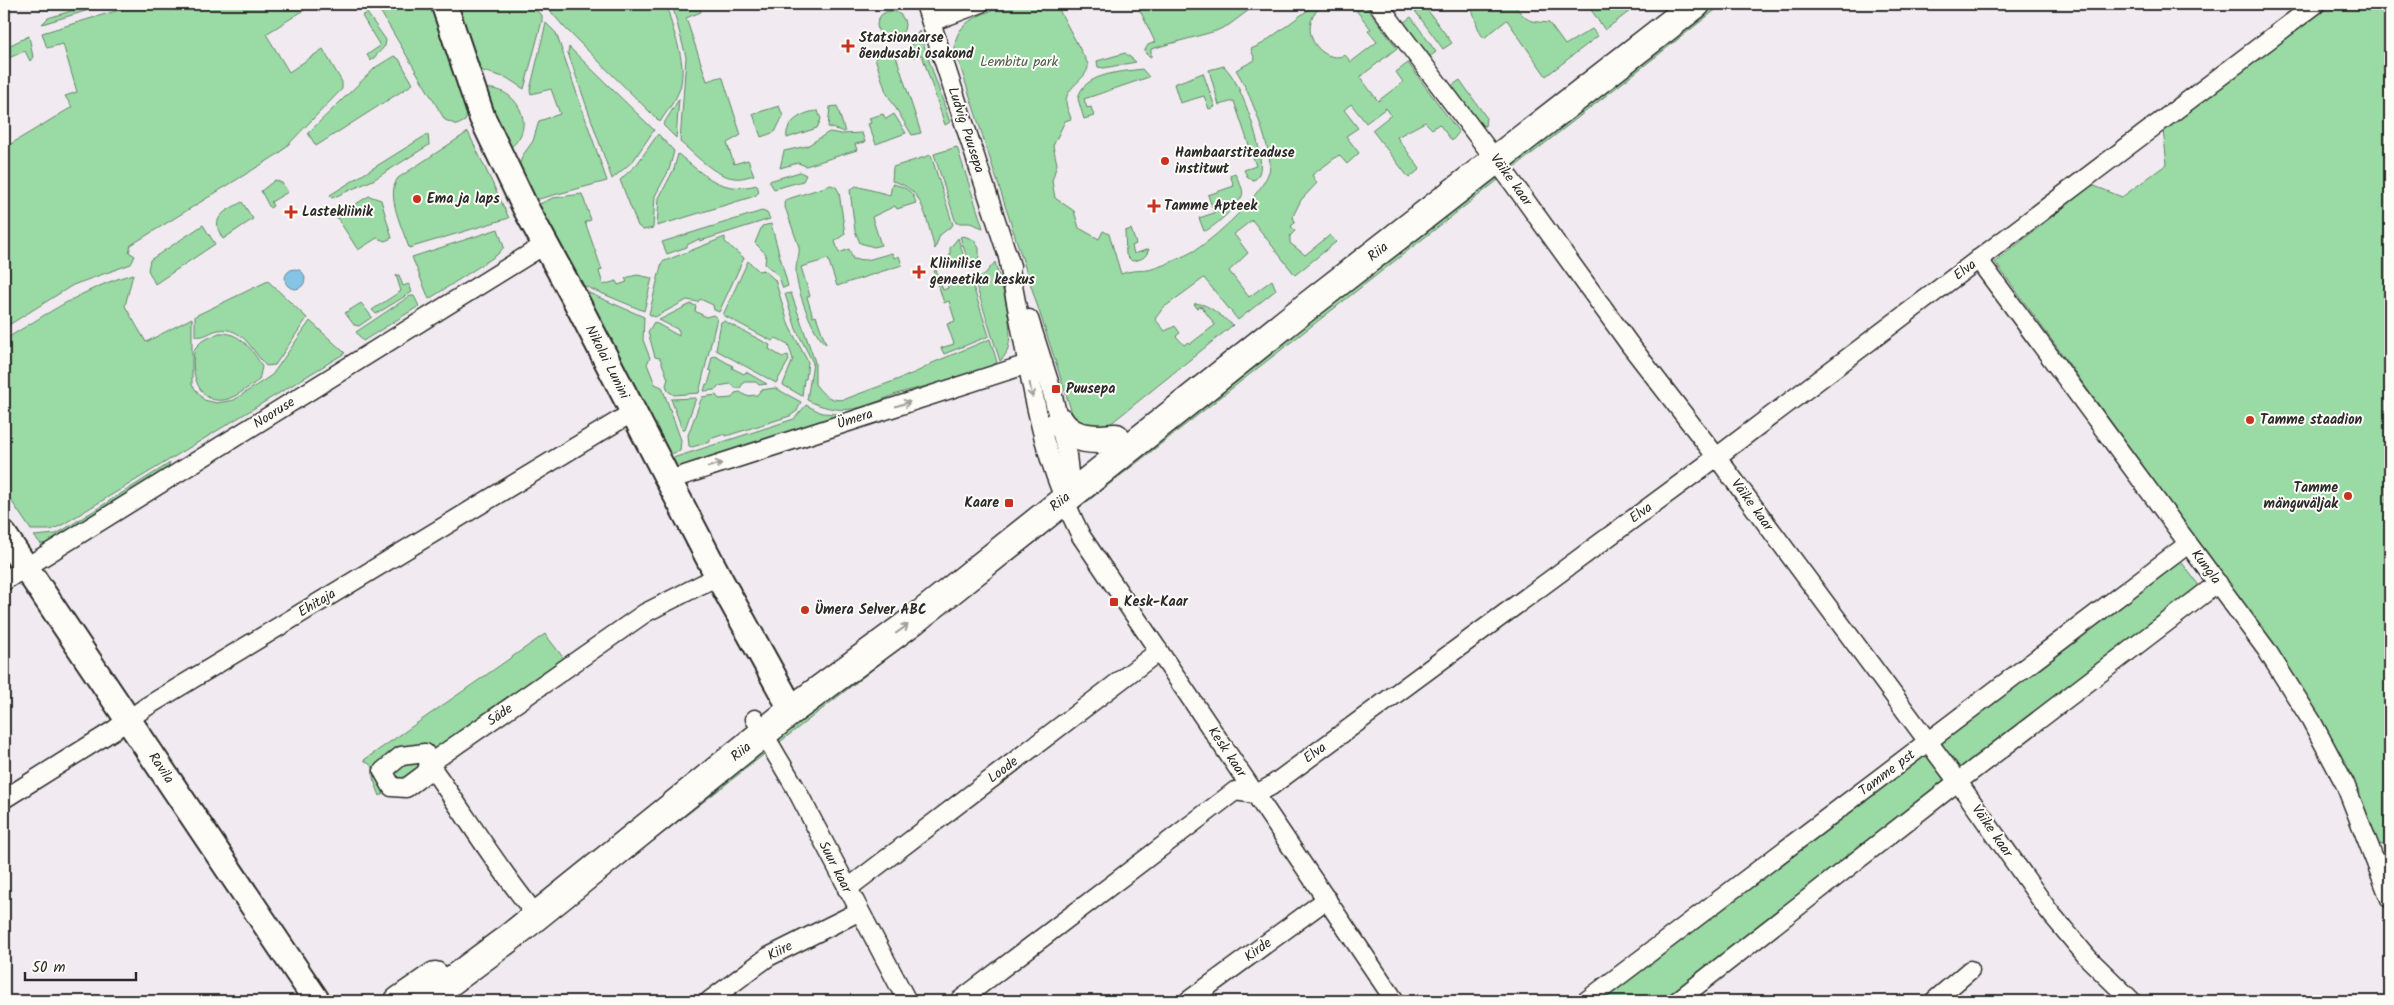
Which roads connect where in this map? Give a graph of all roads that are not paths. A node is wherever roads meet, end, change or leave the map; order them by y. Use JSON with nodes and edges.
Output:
{"nodes":[{"id":1,"x":444,"y":4,"type":"edge"},
{"id":2,"x":925,"y":4,"type":"edge"},
{"id":3,"x":979,"y":4,"type":"edge"},
{"id":4,"x":1378,"y":4,"type":"edge"},
{"id":5,"x":1669,"y":4,"type":"edge"},
{"id":6,"x":1696,"y":4,"type":"edge"},
{"id":7,"x":2316,"y":4,"type":"edge"},
{"id":8,"x":931,"y":22,"type":"junction"},
{"id":9,"x":1491,"y":153,"type":"junction"},
{"id":10,"x":544,"y":245,"type":"junction"},
{"id":11,"x":1978,"y":260,"type":"junction"},
{"id":12,"x":1034,"y":362,"type":"junction"},
{"id":13,"x":633,"y":412,"type":"junction"},
{"id":14,"x":1060,"y":422,"type":"junction"},
{"id":15,"x":1116,"y":438,"type":"junction"},
{"id":16,"x":1717,"y":457,"type":"junction"},
{"id":17,"x":669,"y":480,"type":"junction"},
{"id":18,"x":1063,"y":486,"type":"junction"},
{"id":19,"x":4,"y":535,"type":"edge"},
{"id":20,"x":2188,"y":544,"type":"junction"},
{"id":21,"x":26,"y":568,"type":"junction"},
{"id":22,"x":718,"y":576,"type":"junction"},
{"id":23,"x":4,"y":581,"type":"edge"},
{"id":24,"x":2218,"y":583,"type":"junction"},
{"id":25,"x":1159,"y":651,"type":"junction"},
{"id":26,"x":788,"y":703,"type":"junction"},
{"id":27,"x":129,"y":719,"type":"junction"},
{"id":28,"x":759,"y":726,"type":"junction"},
{"id":29,"x":1928,"y":742,"type":"junction"},
{"id":30,"x":1958,"y":782,"type":"junction"},
{"id":31,"x":1256,"y":794,"type":"junction"},
{"id":32,"x":4,"y":798,"type":"edge"},
{"id":33,"x":846,"y":889,"type":"junction"},
{"id":34,"x":1327,"y":899,"type":"junction"},
{"id":35,"x":2390,"y":899,"type":"edge"},
{"id":36,"x":529,"y":906,"type":"junction"},
{"id":37,"x":858,"y":912,"type":"junction"},
{"id":38,"x":1970,"y":970,"type":"dead end"},
{"id":39,"x":317,"y":1001,"type":"edge"},
{"id":40,"x":399,"y":1001,"type":"edge"},
{"id":41,"x":424,"y":1001,"type":"edge"},
{"id":42,"x":709,"y":1001,"type":"edge"},
{"id":43,"x":907,"y":1001,"type":"edge"},
{"id":44,"x":959,"y":1001,"type":"edge"},
{"id":45,"x":1188,"y":1001,"type":"edge"},
{"id":46,"x":1395,"y":1001,"type":"edge"},
{"id":47,"x":1586,"y":1001,"type":"edge"},
{"id":48,"x":1677,"y":1001,"type":"edge"},
{"id":49,"x":1934,"y":1001,"type":"edge"},
{"id":50,"x":2132,"y":1001,"type":"edge"}],
"edges":[{"from":1,"to":10,"type":"street","name":"Nikolai Lunini"},
{"from":2,"to":8,"type":"street","name":"Ludvig Puusepa"},
{"from":3,"to":8,"type":"street"},
{"from":4,"to":9,"type":"street","name":"Väike kaar"},
{"from":5,"to":9,"type":"highway","name":"Riia"},
{"from":6,"to":9,"type":"highway","name":"Riia"},
{"from":7,"to":11,"type":"street","name":"Elva"},
{"from":8,"to":12,"type":"street","name":"Ludvig Puusepa"},
{"from":9,"to":15,"type":"highway","name":"Riia"},
{"from":9,"to":16,"type":"street","name":"Väike kaar"},
{"from":9,"to":18,"type":"highway","name":"Riia"},
{"from":10,"to":13,"type":"street","name":"Nikolai Lunini"},
{"from":10,"to":21,"type":"street","name":"Nooruse"},
{"from":11,"to":16,"type":"street","name":"Elva"},
{"from":11,"to":20,"type":"street","name":"Kungla"},
{"from":12,"to":14,"type":"street","name":"Ludvig Puusepa"},
{"from":17,"to":12,"type":"street","name":"Ümera","one_way":true},
{"from":12,"to":18,"type":"street","name":"Ludvig Puusepa","one_way":true},
{"from":13,"to":17,"type":"street","name":"Nikolai Lunini"},
{"from":13,"to":27,"type":"street","name":"Ehitaja"},
{"from":14,"to":15,"type":"highway"},
{"from":14,"to":18,"type":"street","name":"Ludvig Puusepa"},
{"from":15,"to":18,"type":"highway","name":"Riia"},
{"from":16,"to":29,"type":"street","name":"Väike kaar"},
{"from":16,"to":31,"type":"street","name":"Elva"},
{"from":17,"to":22,"type":"street","name":"Nikolai Lunini"},
{"from":18,"to":25,"type":"street","name":"Kesk kaar"},
{"from":18,"to":26,"type":"highway","name":"Riia"},
{"from":19,"to":21,"type":"street","name":"Ravila"},
{"from":20,"to":24,"type":"street","name":"Kungla"},
{"from":20,"to":29,"type":"street","name":"Tamme pst"},
{"from":21,"to":23,"type":"street","name":"Nooruse"},
{"from":21,"to":27,"type":"street","name":"Ravila"},
{"from":22,"to":26,"type":"street","name":"Nikolai Lunini"},
{"from":22,"to":36,"type":"street","name":"Säde"},
{"from":24,"to":30,"type":"street"},
{"from":24,"to":35,"type":"street","name":"Kungla"},
{"from":25,"to":31,"type":"street","name":"Kesk kaar"},
{"from":25,"to":33,"type":"street","name":"Loode"},
{"from":26,"to":28,"type":"highway","name":"Riia"},
{"from":27,"to":32,"type":"street","name":"Ehitaja"},
{"from":27,"to":39,"type":"street","name":"Ravila"},
{"from":28,"to":33,"type":"street","name":"Suur kaar"},
{"from":28,"to":36,"type":"highway","name":"Riia"},
{"from":28,"to":41,"type":"highway","name":"Riia"},
{"from":29,"to":30,"type":"street","name":"Väike kaar"},
{"from":29,"to":47,"type":"street","name":"Tamme pst"},
{"from":30,"to":48,"type":"street"},
{"from":30,"to":50,"type":"street","name":"Väike kaar"},
{"from":31,"to":34,"type":"street","name":"Kesk kaar"},
{"from":31,"to":44,"type":"street"},
{"from":33,"to":37,"type":"street","name":"Suur kaar"},
{"from":34,"to":45,"type":"street","name":"Kirde"},
{"from":34,"to":46,"type":"street","name":"Kesk kaar"},
{"from":36,"to":40,"type":"highway","name":"Riia"},
{"from":37,"to":42,"type":"street","name":"Kiire"},
{"from":37,"to":43,"type":"street","name":"Suur kaar"},
{"from":38,"to":49,"type":"street"}]}
